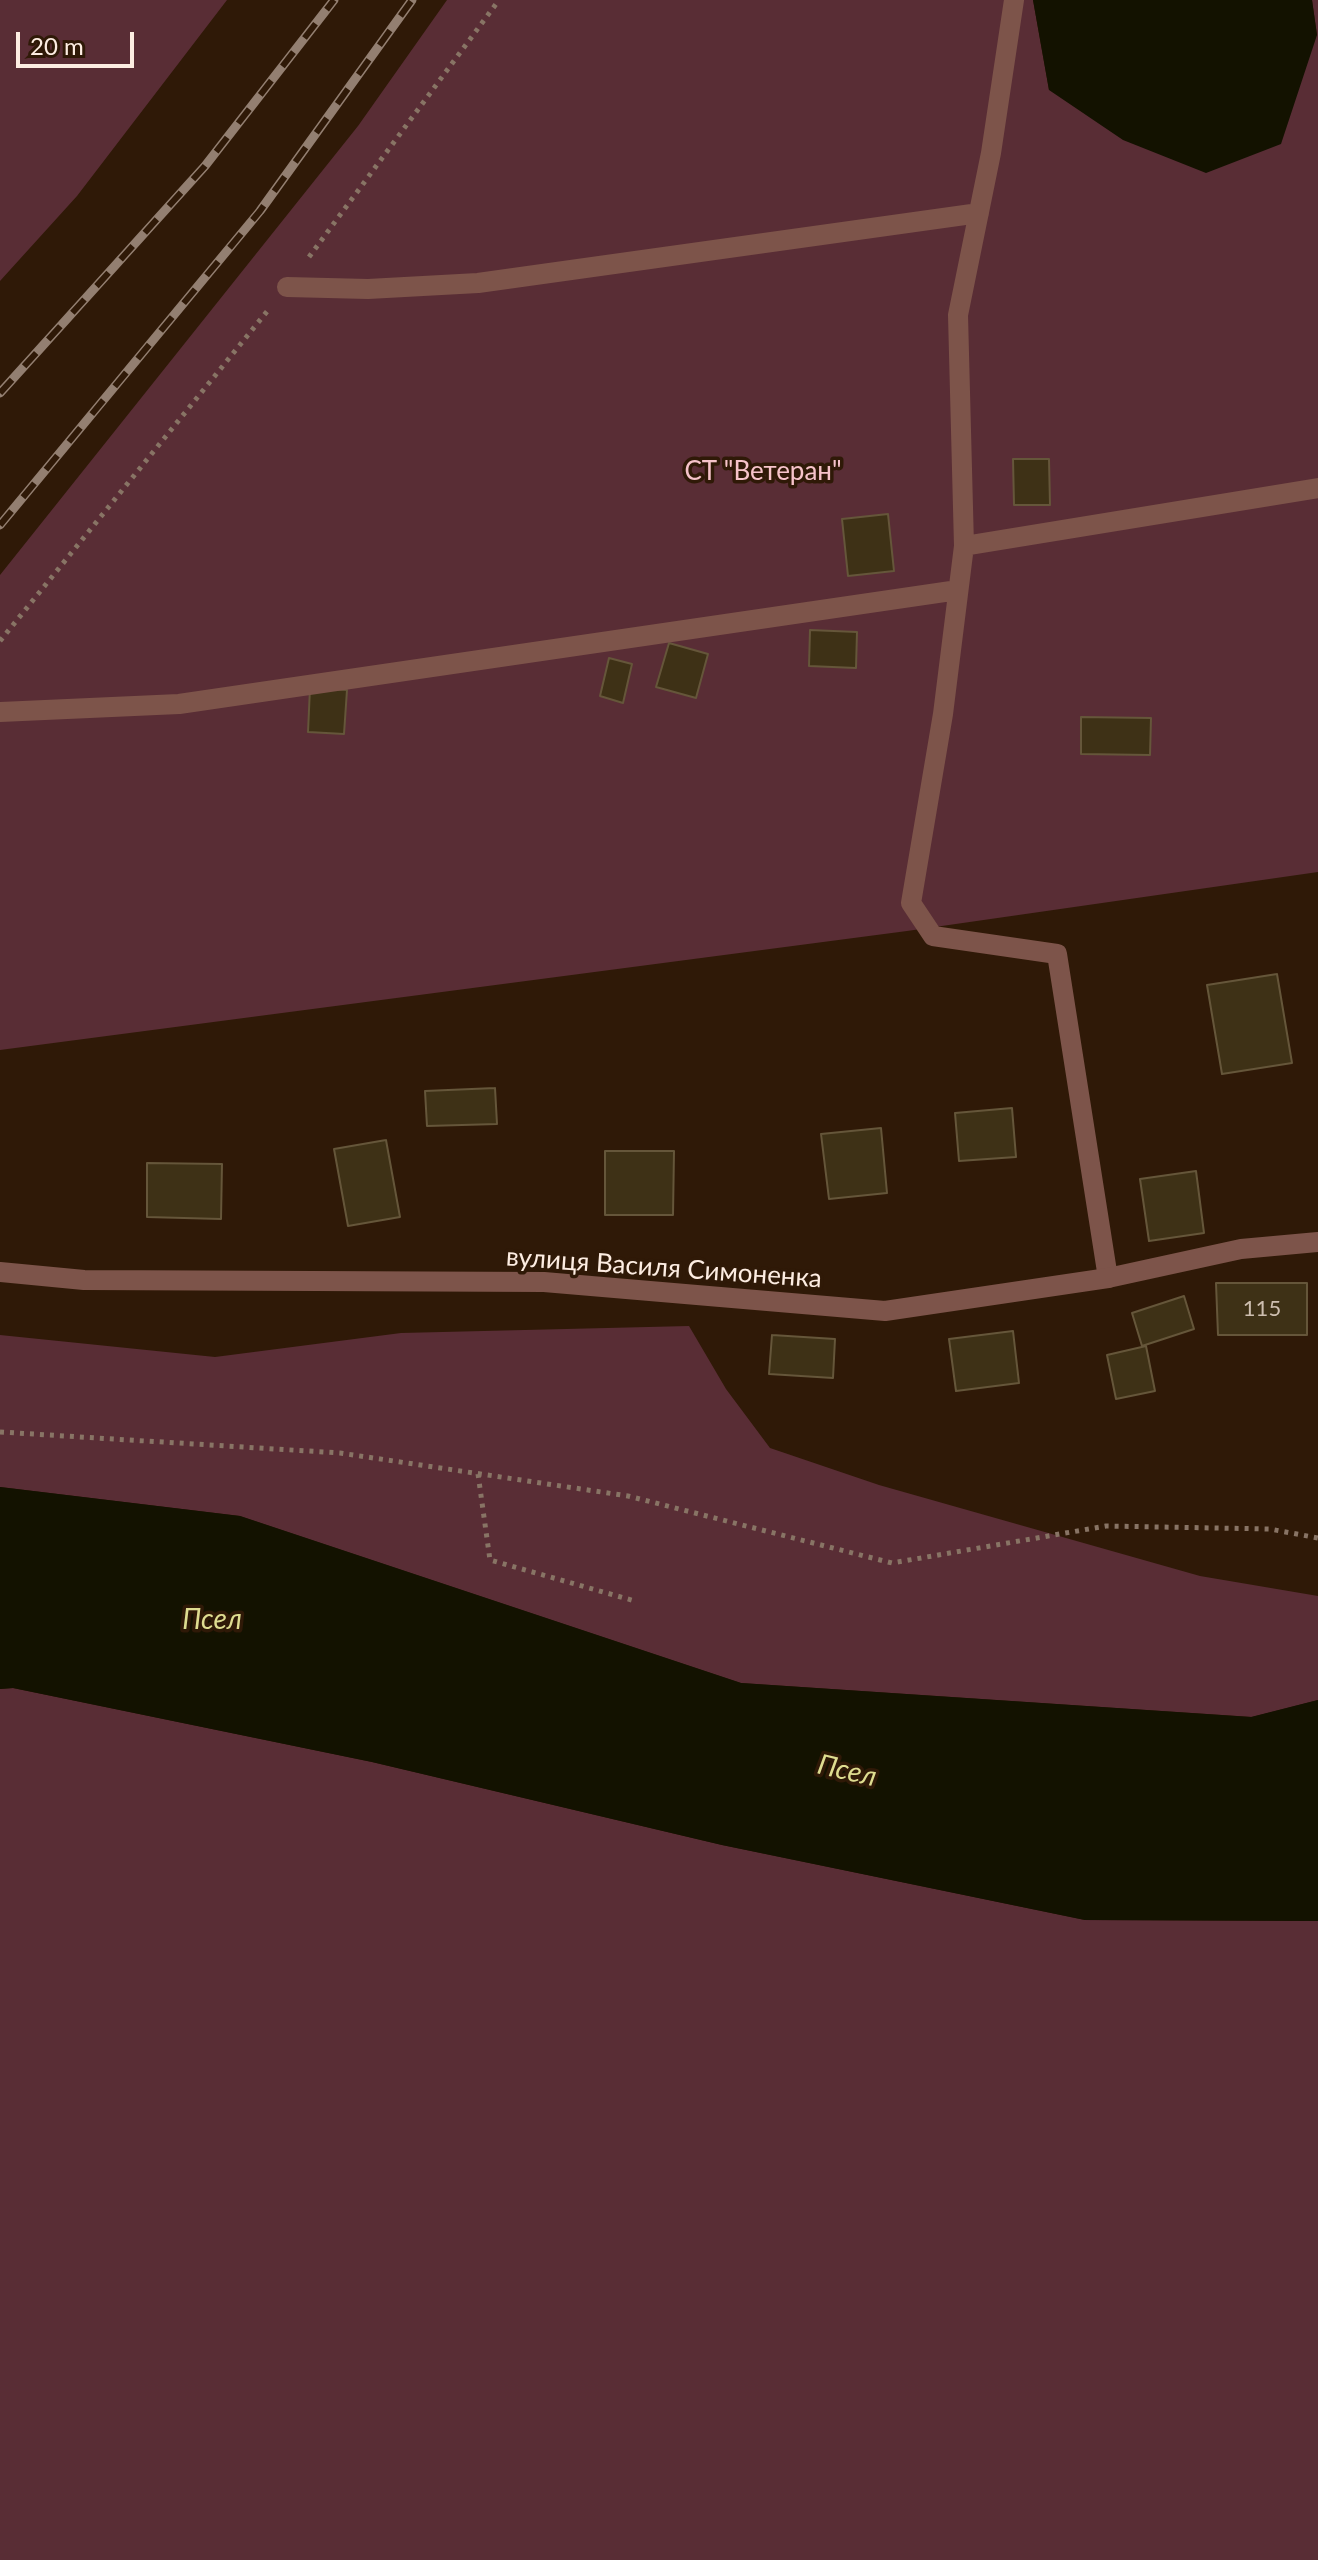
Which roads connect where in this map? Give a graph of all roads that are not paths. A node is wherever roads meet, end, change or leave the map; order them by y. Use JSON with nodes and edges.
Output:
{"nodes":[{"id":1,"x":1014,"y":0,"type":"edge"},
{"id":2,"x":979,"y":213,"type":"junction"},
{"id":3,"x":287,"y":287,"type":"road end"},
{"id":4,"x":1318,"y":488,"type":"edge"},
{"id":5,"x":964,"y":546,"type":"junction"},
{"id":6,"x":958,"y":590,"type":"junction"},
{"id":7,"x":0,"y":712,"type":"edge"},
{"id":8,"x":1318,"y":1242,"type":"edge"},
{"id":9,"x":0,"y":1272,"type":"edge"},
{"id":10,"x":1108,"y":1278,"type":"junction"}],
"edges":[{"from":1,"to":2,"type":"street"},
{"from":2,"to":3,"type":"street"},
{"from":2,"to":5,"type":"street"},
{"from":4,"to":5,"type":"street"},
{"from":5,"to":6,"type":"street"},
{"from":6,"to":7,"type":"street"},
{"from":6,"to":10,"type":"street"},
{"from":8,"to":10,"type":"street","name":"вулиця Василя Симоненка"},
{"from":9,"to":10,"type":"street","name":"вулиця Василя Симоненка"}]}
